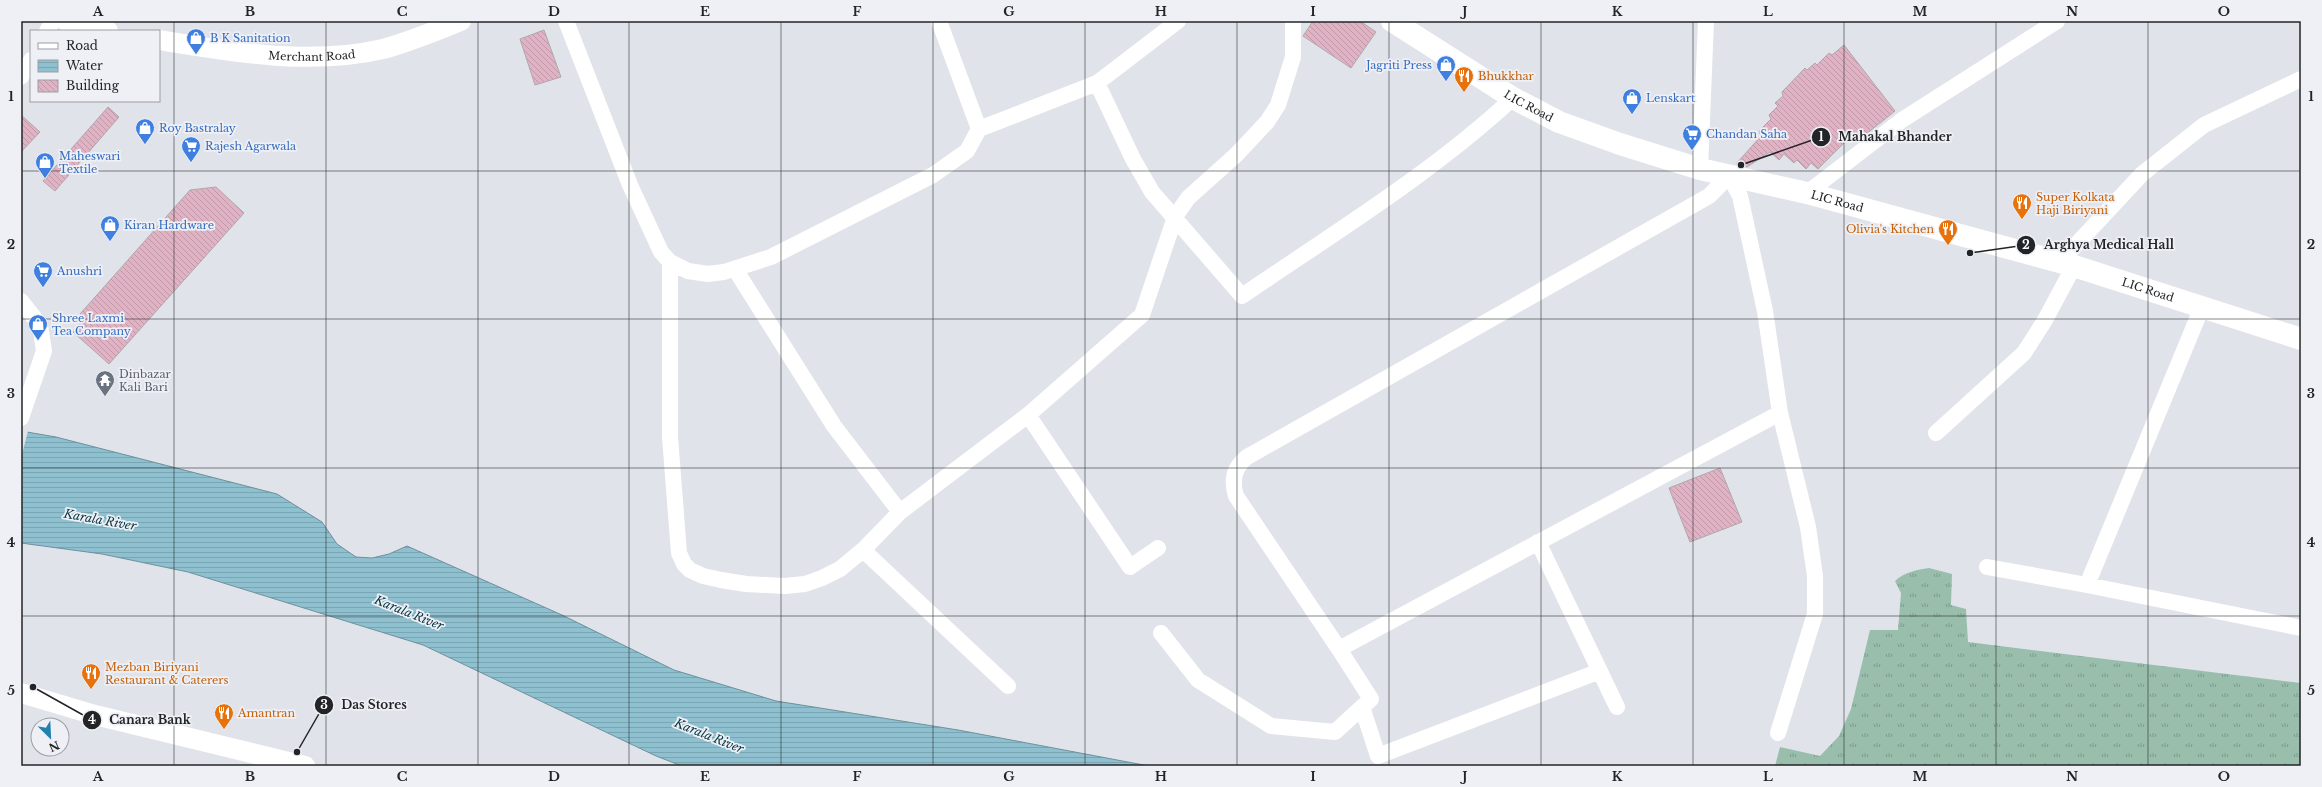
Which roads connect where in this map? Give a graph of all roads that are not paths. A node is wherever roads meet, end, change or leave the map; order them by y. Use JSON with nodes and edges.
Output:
{"nodes":[{"id":1,"x":53,"y":21,"type":"edge"},
{"id":2,"x":66,"y":21,"type":"edge"},
{"id":3,"x":461,"y":21,"type":"edge"},
{"id":4,"x":566,"y":21,"type":"edge"},
{"id":5,"x":939,"y":21,"type":"edge"},
{"id":6,"x":1178,"y":21,"type":"edge"},
{"id":7,"x":1293,"y":21,"type":"edge"},
{"id":8,"x":1392,"y":21,"type":"edge"},
{"id":9,"x":1706,"y":21,"type":"edge"},
{"id":10,"x":2057,"y":21,"type":"edge"},
{"id":11,"x":48,"y":30,"type":"edge"},
{"id":12,"x":104,"y":30,"type":"edge"},
{"id":13,"x":160,"y":40,"type":"edge"},
{"id":14,"x":30,"y":62,"type":"edge"},
{"id":15,"x":21,"y":77,"type":"edge"},
{"id":16,"x":2301,"y":79,"type":"edge"},
{"id":17,"x":1097,"y":83,"type":"junction"},
{"id":18,"x":1513,"y":98,"type":"junction"},
{"id":19,"x":980,"y":129,"type":"junction"},
{"id":20,"x":1700,"y":169,"type":"junction"},
{"id":21,"x":1729,"y":176,"type":"junction"},
{"id":22,"x":1807,"y":193,"type":"junction"},
{"id":23,"x":1176,"y":217,"type":"junction"},
{"id":24,"x":670,"y":262,"type":"junction"},
{"id":25,"x":2067,"y":264,"type":"junction"},
{"id":26,"x":736,"y":270,"type":"junction"},
{"id":27,"x":21,"y":301,"type":"edge"},
{"id":28,"x":2202,"y":307,"type":"junction"},
{"id":29,"x":2301,"y":339,"type":"edge"},
{"id":30,"x":25,"y":394,"type":"edge"},
{"id":31,"x":1780,"y":413,"type":"junction"},
{"id":32,"x":1028,"y":415,"type":"junction"},
{"id":33,"x":21,"y":418,"type":"edge"},
{"id":34,"x":1936,"y":433,"type":"dead end"},
{"id":35,"x":900,"y":512,"type":"junction"},
{"id":36,"x":1538,"y":542,"type":"junction"},
{"id":37,"x":1158,"y":548,"type":"dead end"},
{"id":38,"x":863,"y":550,"type":"junction"},
{"id":39,"x":1987,"y":567,"type":"dead end"},
{"id":40,"x":2087,"y":585,"type":"junction"},
{"id":41,"x":2301,"y":628,"type":"edge"},
{"id":42,"x":1161,"y":633,"type":"dead end"},
{"id":43,"x":1339,"y":649,"type":"junction"},
{"id":44,"x":1600,"y":671,"type":"junction"},
{"id":45,"x":1008,"y":686,"type":"dead end"},
{"id":46,"x":21,"y":693,"type":"edge"},
{"id":47,"x":21,"y":707,"type":"edge"},
{"id":48,"x":1617,"y":707,"type":"dead end"},
{"id":49,"x":1362,"y":708,"type":"junction"},
{"id":50,"x":94,"y":721,"type":"junction"},
{"id":51,"x":1778,"y":732,"type":"dead end"},
{"id":52,"x":251,"y":766,"type":"edge"},
{"id":53,"x":305,"y":766,"type":"edge"}],
"edges":[{"from":1,"to":11,"type":"street"},
{"from":2,"to":12,"type":"street"},
{"from":3,"to":13,"type":"street","name":"Merchant Road"},
{"from":4,"to":24,"type":"street"},
{"from":5,"to":19,"type":"street"},
{"from":6,"to":17,"type":"street"},
{"from":7,"to":23,"type":"street"},
{"from":8,"to":18,"type":"main road","name":"LIC Road"},
{"from":9,"to":20,"type":"street"},
{"from":10,"to":22,"type":"street"},
{"from":14,"to":15,"type":"street"},
{"from":16,"to":25,"type":"street"},
{"from":17,"to":19,"type":"street"},
{"from":17,"to":23,"type":"street"},
{"from":18,"to":20,"type":"main road","name":"LIC Road"},
{"from":18,"to":23,"type":"street"},
{"from":19,"to":26,"type":"street"},
{"from":20,"to":21,"type":"main road","name":"LIC Road"},
{"from":21,"to":22,"type":"main road","name":"LIC Road"},
{"from":21,"to":31,"type":"street"},
{"from":21,"to":43,"type":"street"},
{"from":22,"to":25,"type":"main road","name":"LIC Road"},
{"from":23,"to":32,"type":"street"},
{"from":24,"to":26,"type":"street"},
{"from":24,"to":38,"type":"street"},
{"from":25,"to":28,"type":"main road","name":"LIC Road"},
{"from":25,"to":34,"type":"street"},
{"from":26,"to":35,"type":"street"},
{"from":27,"to":30,"type":"street"},
{"from":28,"to":29,"type":"main road","name":"LIC Road"},
{"from":28,"to":40,"type":"street"},
{"from":30,"to":33,"type":"street"},
{"from":31,"to":36,"type":"street"},
{"from":31,"to":51,"type":"street"},
{"from":32,"to":35,"type":"street"},
{"from":32,"to":37,"type":"street"},
{"from":35,"to":38,"type":"street"},
{"from":36,"to":43,"type":"street"},
{"from":36,"to":44,"type":"street"},
{"from":38,"to":45,"type":"street"},
{"from":39,"to":40,"type":"street"},
{"from":40,"to":41,"type":"street"},
{"from":42,"to":49,"type":"street"},
{"from":43,"to":49,"type":"street"},
{"from":44,"to":48,"type":"street"},
{"from":44,"to":49,"type":"street"},
{"from":46,"to":50,"type":"street"},
{"from":47,"to":50,"type":"street"},
{"from":50,"to":52,"type":"street"},
{"from":50,"to":53,"type":"street"}]}
